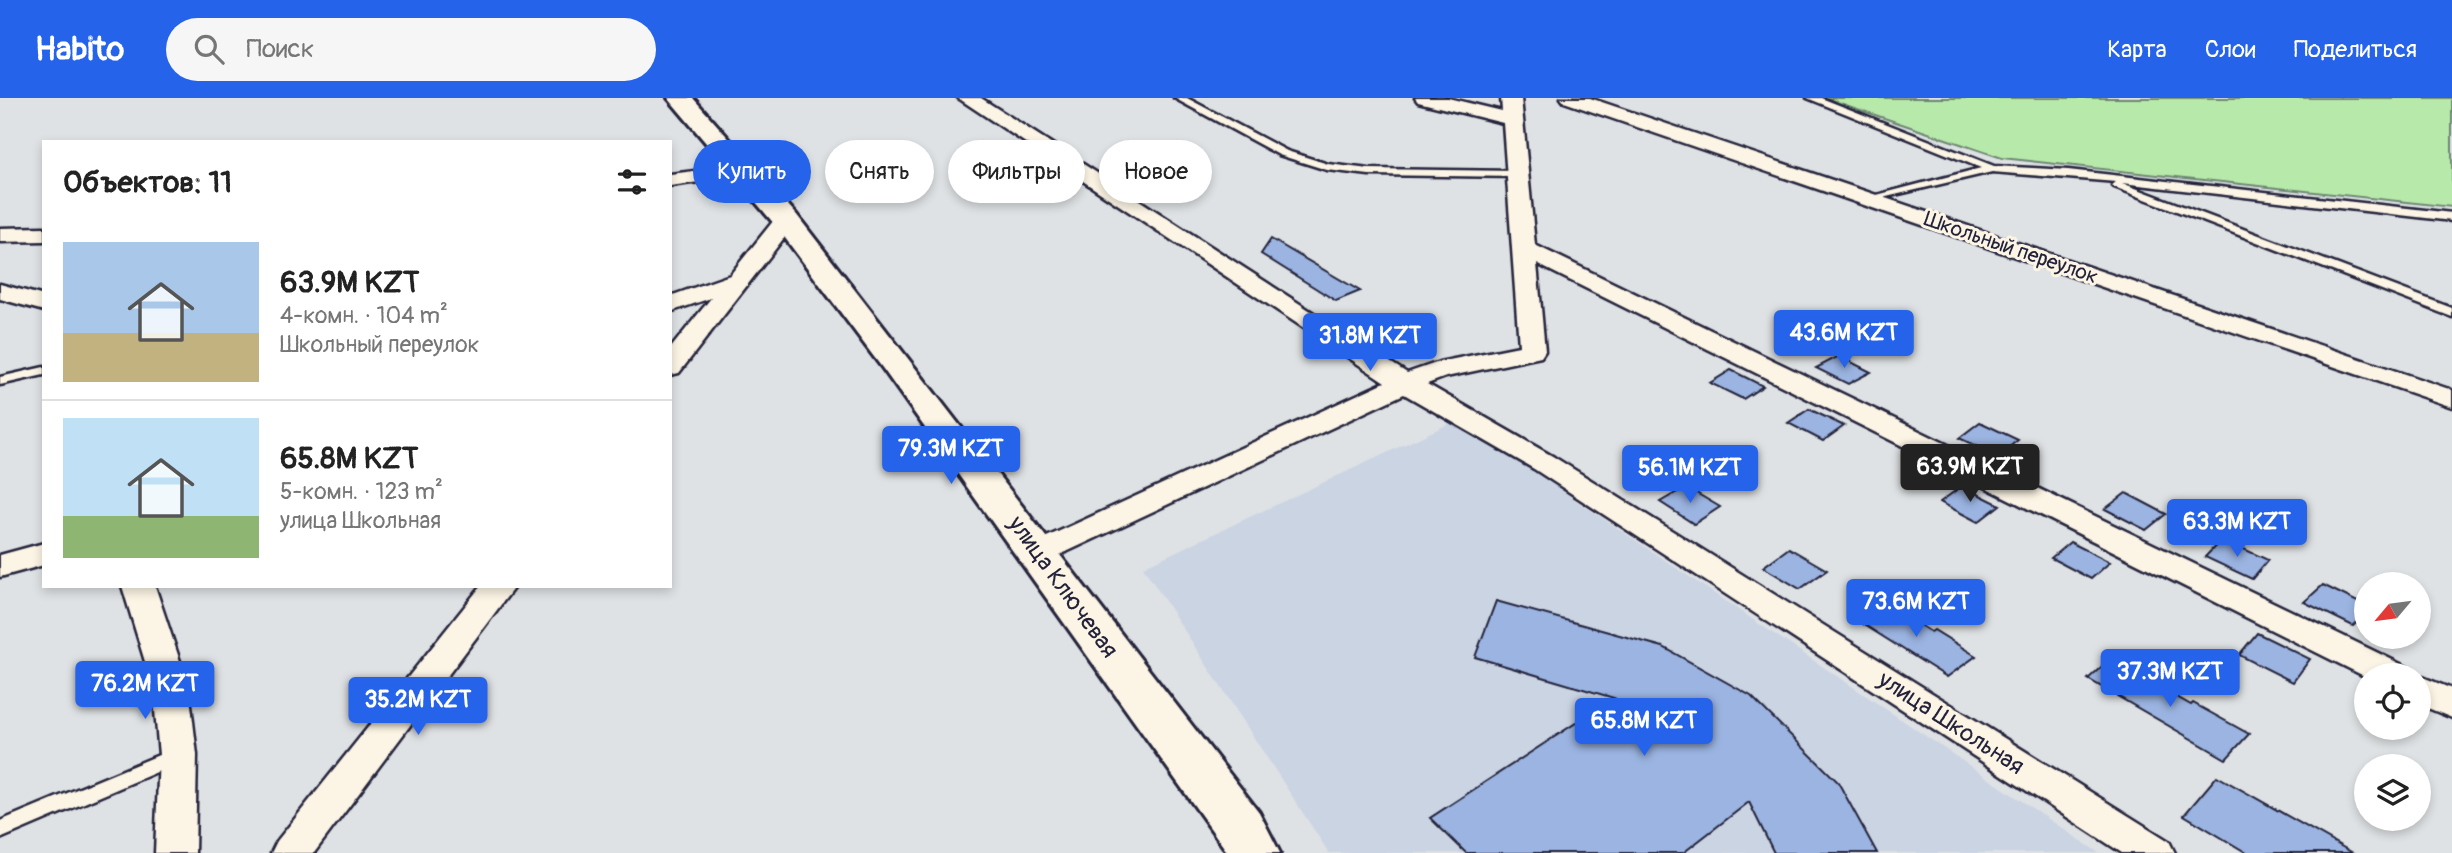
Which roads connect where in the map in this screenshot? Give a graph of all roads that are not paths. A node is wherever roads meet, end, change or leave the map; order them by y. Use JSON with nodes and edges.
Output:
{"nodes":[{"id":1,"x":680,"y":98,"type":"edge"},
{"id":2,"x":968,"y":98,"type":"edge"},
{"id":3,"x":1179,"y":98,"type":"edge"},
{"id":4,"x":1425,"y":98,"type":"edge"},
{"id":5,"x":1571,"y":98,"type":"edge"},
{"id":6,"x":1812,"y":98,"type":"edge"},
{"id":7,"x":1512,"y":109,"type":"edge"},
{"id":8,"x":717,"y":140,"type":"edge"},
{"id":9,"x":1992,"y":169,"type":"junction"},
{"id":10,"x":1519,"y":174,"type":"junction"},
{"id":11,"x":693,"y":177,"type":"edge"},
{"id":12,"x":2097,"y":177,"type":"junction"},
{"id":13,"x":672,"y":180,"type":"edge"},
{"id":14,"x":1869,"y":200,"type":"junction"},
{"id":15,"x":771,"y":203,"type":"edge"},
{"id":16,"x":2452,"y":218,"type":"edge"},
{"id":17,"x":786,"y":220,"type":"junction"},
{"id":18,"x":42,"y":234,"type":"edge"},
{"id":19,"x":0,"y":235,"type":"edge"},
{"id":20,"x":1525,"y":248,"type":"junction"},
{"id":21,"x":738,"y":280,"type":"junction"},
{"id":22,"x":0,"y":290,"type":"edge"},
{"id":23,"x":42,"y":303,"type":"edge"},
{"id":24,"x":672,"y":304,"type":"edge"},
{"id":25,"x":2452,"y":313,"type":"edge"},
{"id":26,"x":679,"y":348,"type":"edge"},
{"id":27,"x":42,"y":371,"type":"edge"},
{"id":28,"x":0,"y":381,"type":"edge"},
{"id":29,"x":1405,"y":383,"type":"junction"},
{"id":30,"x":2452,"y":399,"type":"edge"},
{"id":31,"x":1038,"y":553,"type":"junction"},
{"id":32,"x":42,"y":555,"type":"edge"},
{"id":33,"x":0,"y":566,"type":"edge"},
{"id":34,"x":139,"y":588,"type":"edge"},
{"id":35,"x":497,"y":588,"type":"edge"},
{"id":36,"x":2368,"y":663,"type":"edge"},
{"id":37,"x":2431,"y":694,"type":"edge"},
{"id":38,"x":2452,"y":704,"type":"edge"},
{"id":39,"x":178,"y":755,"type":"junction"},
{"id":40,"x":0,"y":830,"type":"edge"},
{"id":41,"x":175,"y":853,"type":"edge"},
{"id":42,"x":291,"y":853,"type":"edge"},
{"id":43,"x":1254,"y":853,"type":"edge"},
{"id":44,"x":2155,"y":853,"type":"edge"}],
"edges":[{"from":1,"to":8,"type":"street","name":"улица Ключевая"},
{"from":2,"to":29,"type":"street","name":"улица Школьная"},
{"from":3,"to":10,"type":"lane"},
{"from":4,"to":7,"type":"street"},
{"from":5,"to":14,"type":"street","name":"Школьный переулок"},
{"from":6,"to":9,"type":"lane"},
{"from":7,"to":10,"type":"street"},
{"from":9,"to":12,"type":"lane"},
{"from":9,"to":14,"type":"lane"},
{"from":10,"to":20,"type":"street"},
{"from":11,"to":13,"type":"street"},
{"from":12,"to":16,"type":"lane"},
{"from":12,"to":25,"type":"lane"},
{"from":14,"to":30,"type":"street","name":"Школьный переулок"},
{"from":15,"to":17,"type":"street","name":"улица Ключевая"},
{"from":17,"to":21,"type":"street"},
{"from":17,"to":31,"type":"street","name":"улица Ключевая"},
{"from":18,"to":19,"type":"street"},
{"from":20,"to":29,"type":"street"},
{"from":20,"to":36,"type":"street"},
{"from":21,"to":24,"type":"street"},
{"from":21,"to":26,"type":"street"},
{"from":22,"to":23,"type":"street"},
{"from":27,"to":28,"type":"lane"},
{"from":29,"to":31,"type":"street"},
{"from":29,"to":44,"type":"street","name":"улица Школьная"},
{"from":31,"to":43,"type":"street","name":"улица Ключевая"},
{"from":32,"to":33,"type":"street"},
{"from":34,"to":39,"type":"street"},
{"from":35,"to":42,"type":"street"},
{"from":37,"to":38,"type":"street"},
{"from":39,"to":40,"type":"lane"},
{"from":39,"to":41,"type":"street"}]}
